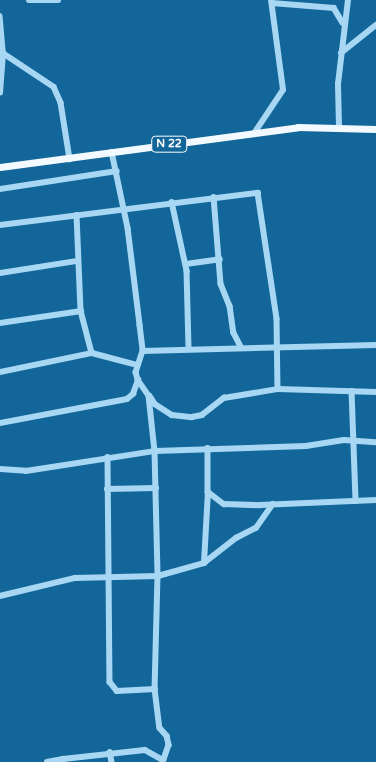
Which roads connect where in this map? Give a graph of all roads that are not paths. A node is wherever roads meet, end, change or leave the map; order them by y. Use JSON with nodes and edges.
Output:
{"nodes":[{"id":1,"x":29,"y":0,"type":"edge"},
{"id":2,"x":58,"y":0,"type":"edge"},
{"id":3,"x":348,"y":0,"type":"edge"},
{"id":4,"x":271,"y":2,"type":"edge"},
{"id":5,"x":0,"y":16,"type":"edge"},
{"id":6,"x":343,"y":23,"type":"junction"},
{"id":7,"x":375,"y":28,"type":"edge"},
{"id":8,"x":3,"y":53,"type":"junction"},
{"id":9,"x":341,"y":53,"type":"junction"},
{"id":10,"x":0,"y":93,"type":"edge"},
{"id":11,"x":339,"y":126,"type":"junction"},
{"id":12,"x":376,"y":129,"type":"edge"},
{"id":13,"x":255,"y":132,"type":"junction"},
{"id":14,"x":112,"y":152,"type":"junction"},
{"id":15,"x":70,"y":159,"type":"junction"},
{"id":16,"x":0,"y":167,"type":"edge"},
{"id":17,"x":117,"y":171,"type":"junction"},
{"id":18,"x":0,"y":189,"type":"edge"},
{"id":19,"x":214,"y":197,"type":"junction"},
{"id":20,"x":172,"y":202,"type":"junction"},
{"id":21,"x":124,"y":207,"type":"junction"},
{"id":22,"x":77,"y":215,"type":"junction"},
{"id":23,"x":0,"y":224,"type":"edge"},
{"id":24,"x":220,"y":260,"type":"junction"},
{"id":25,"x":77,"y":261,"type":"junction"},
{"id":26,"x":186,"y":264,"type":"junction"},
{"id":27,"x":0,"y":273,"type":"edge"},
{"id":28,"x":82,"y":311,"type":"junction"},
{"id":29,"x":0,"y":323,"type":"edge"},
{"id":30,"x":376,"y":344,"type":"edge"},
{"id":31,"x":277,"y":346,"type":"junction"},
{"id":32,"x":241,"y":347,"type":"junction"},
{"id":33,"x":189,"y":350,"type":"junction"},
{"id":34,"x":143,"y":351,"type":"junction"},
{"id":35,"x":92,"y":353,"type":"junction"},
{"id":36,"x":137,"y":365,"type":"junction"},
{"id":37,"x":0,"y":372,"type":"edge"},
{"id":38,"x":138,"y":380,"type":"junction"},
{"id":39,"x":278,"y":389,"type":"junction"},
{"id":40,"x":352,"y":391,"type":"junction"},
{"id":41,"x":376,"y":392,"type":"edge"},
{"id":42,"x":149,"y":396,"type":"junction"},
{"id":43,"x":0,"y":423,"type":"edge"},
{"id":44,"x":352,"y":440,"type":"junction"},
{"id":45,"x":376,"y":442,"type":"edge"},
{"id":46,"x":208,"y":448,"type":"junction"},
{"id":47,"x":155,"y":451,"type":"junction"},
{"id":48,"x":108,"y":457,"type":"junction"},
{"id":49,"x":0,"y":469,"type":"edge"},
{"id":50,"x":156,"y":488,"type":"junction"},
{"id":51,"x":107,"y":489,"type":"junction"},
{"id":52,"x":208,"y":492,"type":"junction"},
{"id":53,"x":376,"y":500,"type":"edge"},
{"id":54,"x":356,"y":501,"type":"junction"},
{"id":55,"x":273,"y":504,"type":"junction"},
{"id":56,"x":204,"y":563,"type":"junction"},
{"id":57,"x":110,"y":575,"type":"junction"},
{"id":58,"x":158,"y":576,"type":"junction"},
{"id":59,"x":0,"y":596,"type":"edge"},
{"id":60,"x":155,"y":689,"type":"junction"},
{"id":61,"x":110,"y":752,"type":"junction"},
{"id":62,"x":64,"y":761,"type":"edge"},
{"id":63,"x":163,"y":761,"type":"edge"},
{"id":64,"x":47,"y":762,"type":"edge"},
{"id":65,"x":112,"y":762,"type":"edge"}],
"edges":[{"from":1,"to":2,"type":"street"},
{"from":3,"to":6,"type":"street"},
{"from":4,"to":6,"type":"street"},
{"from":4,"to":13,"type":"street"},
{"from":5,"to":8,"type":"street"},
{"from":6,"to":9,"type":"street"},
{"from":7,"to":9,"type":"street"},
{"from":8,"to":10,"type":"street"},
{"from":8,"to":15,"type":"street"},
{"from":9,"to":11,"type":"street"},
{"from":11,"to":12,"type":"main road","number":"N 22"},
{"from":11,"to":13,"type":"main road","number":"N 22"},
{"from":13,"to":14,"type":"main road","number":"N 22"},
{"from":14,"to":15,"type":"main road","number":"N 22"},
{"from":14,"to":17,"type":"street"},
{"from":15,"to":16,"type":"main road","number":"N 22"},
{"from":17,"to":18,"type":"street"},
{"from":17,"to":21,"type":"street"},
{"from":19,"to":20,"type":"street"},
{"from":19,"to":24,"type":"street"},
{"from":19,"to":31,"type":"street"},
{"from":20,"to":21,"type":"street"},
{"from":20,"to":26,"type":"street"},
{"from":21,"to":22,"type":"street"},
{"from":21,"to":34,"type":"street"},
{"from":22,"to":23,"type":"street"},
{"from":22,"to":25,"type":"street"},
{"from":24,"to":26,"type":"street"},
{"from":24,"to":32,"type":"street"},
{"from":25,"to":27,"type":"street"},
{"from":25,"to":28,"type":"street"},
{"from":26,"to":33,"type":"street"},
{"from":28,"to":29,"type":"street"},
{"from":28,"to":35,"type":"street"},
{"from":30,"to":31,"type":"street"},
{"from":31,"to":32,"type":"street"},
{"from":31,"to":39,"type":"street"},
{"from":32,"to":33,"type":"street"},
{"from":33,"to":34,"type":"street"},
{"from":34,"to":36,"type":"street"},
{"from":35,"to":36,"type":"street"},
{"from":35,"to":37,"type":"street"},
{"from":36,"to":38,"type":"street"},
{"from":38,"to":42,"type":"street"},
{"from":38,"to":43,"type":"street"},
{"from":39,"to":40,"type":"street"},
{"from":39,"to":42,"type":"street"},
{"from":40,"to":41,"type":"street"},
{"from":40,"to":44,"type":"street"},
{"from":42,"to":47,"type":"street"},
{"from":44,"to":45,"type":"street"},
{"from":44,"to":46,"type":"street"},
{"from":44,"to":54,"type":"street"},
{"from":46,"to":47,"type":"street"},
{"from":46,"to":52,"type":"street"},
{"from":47,"to":48,"type":"street"},
{"from":47,"to":50,"type":"street"},
{"from":48,"to":49,"type":"street"},
{"from":48,"to":51,"type":"street"},
{"from":50,"to":51,"type":"street"},
{"from":50,"to":58,"type":"street"},
{"from":51,"to":57,"type":"street"},
{"from":52,"to":55,"type":"street"},
{"from":52,"to":56,"type":"street"},
{"from":53,"to":54,"type":"street"},
{"from":54,"to":55,"type":"street"},
{"from":55,"to":56,"type":"street"},
{"from":56,"to":58,"type":"street"},
{"from":57,"to":58,"type":"street"},
{"from":57,"to":59,"type":"street"},
{"from":57,"to":60,"type":"street"},
{"from":58,"to":60,"type":"street"},
{"from":60,"to":63,"type":"street"},
{"from":61,"to":62,"type":"street"},
{"from":61,"to":63,"type":"street"},
{"from":61,"to":65,"type":"street"},
{"from":62,"to":64,"type":"street"}]}
